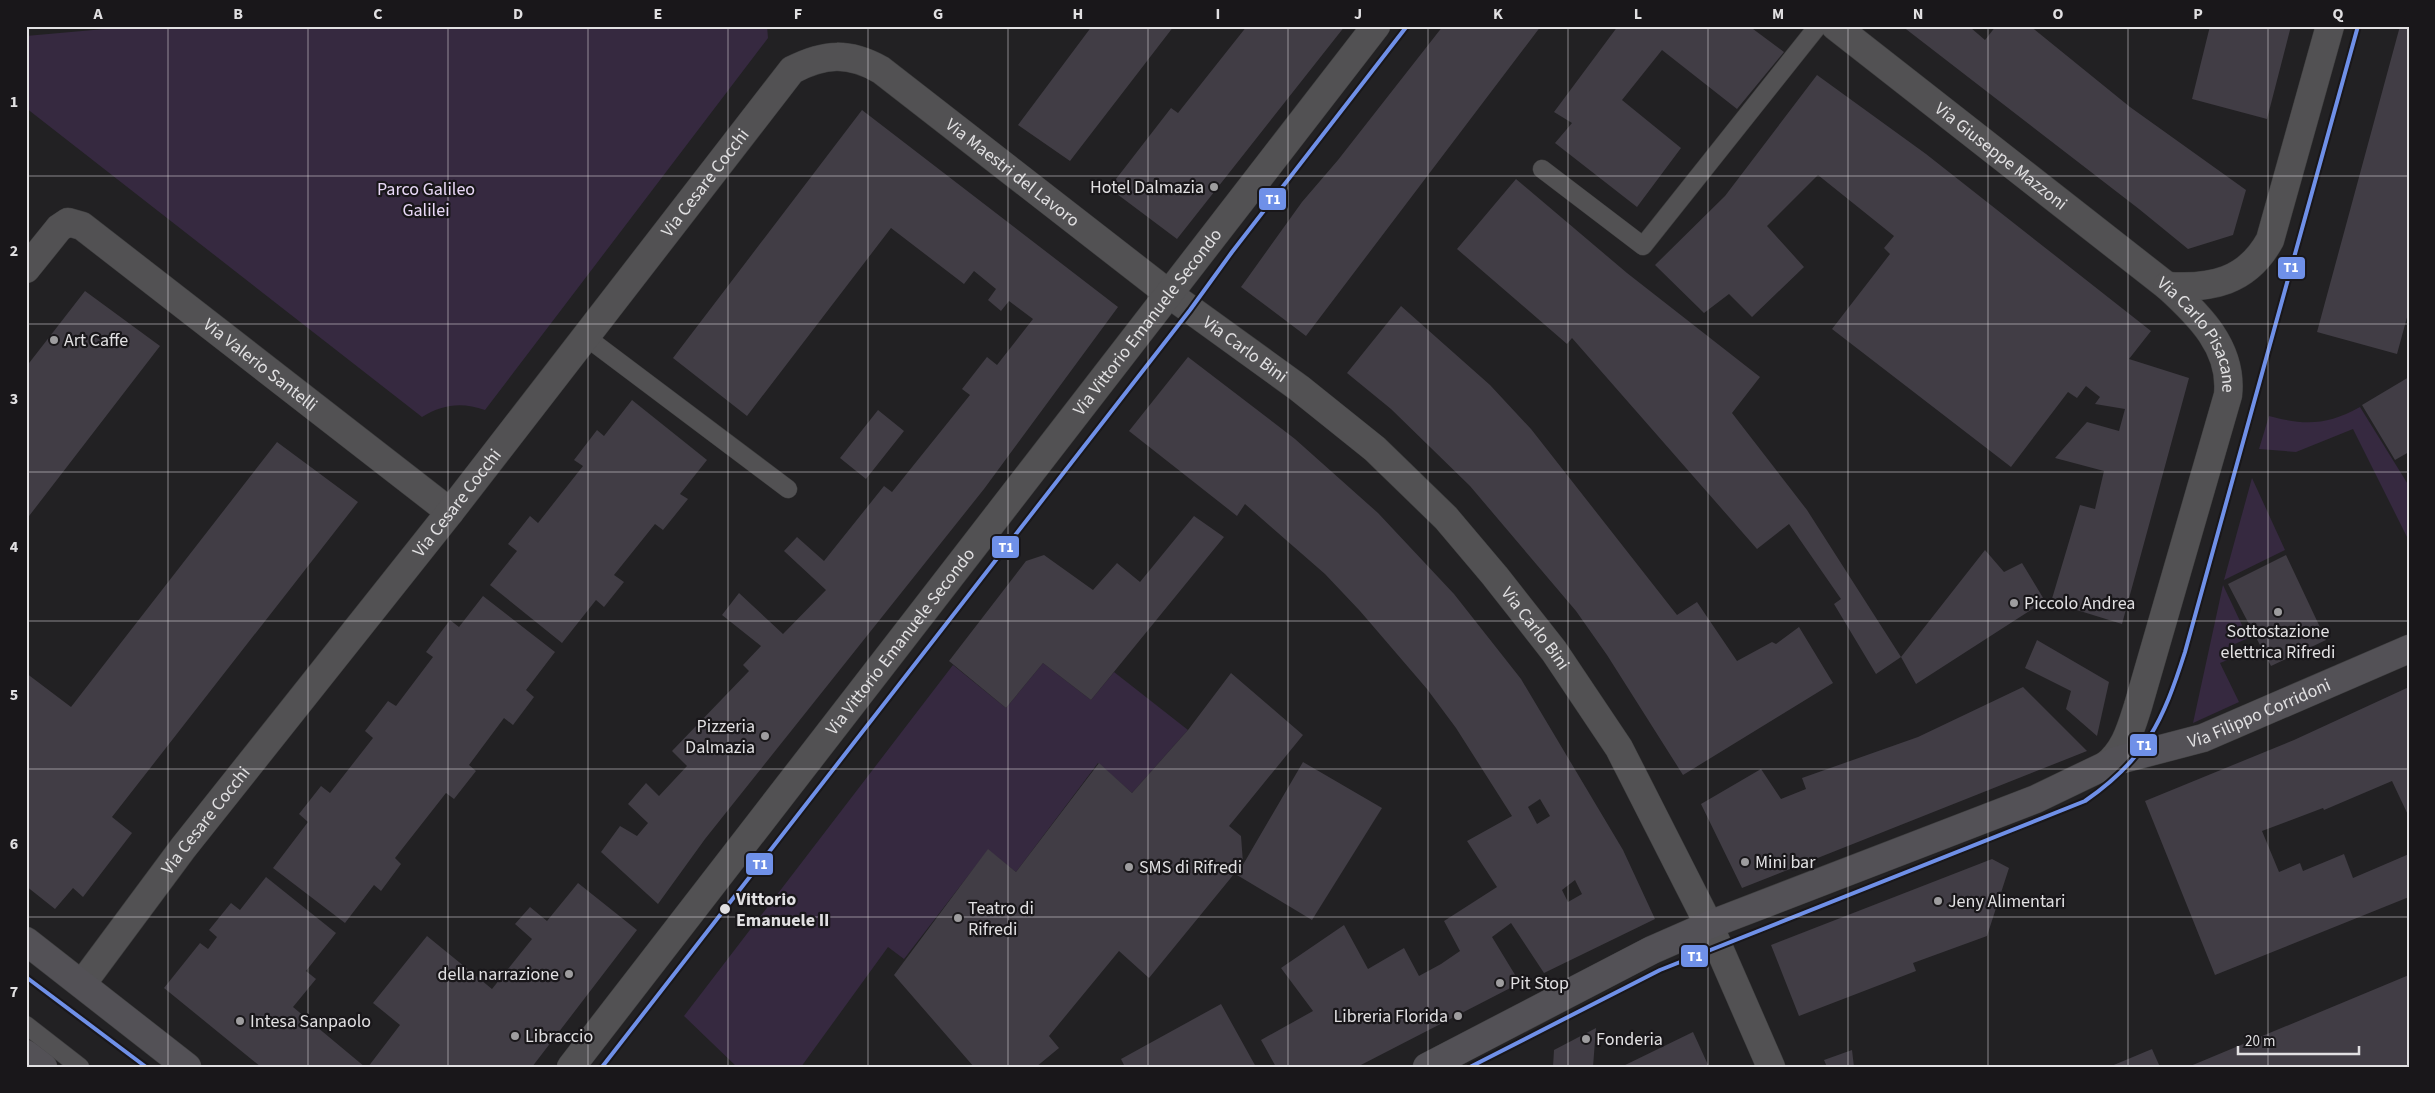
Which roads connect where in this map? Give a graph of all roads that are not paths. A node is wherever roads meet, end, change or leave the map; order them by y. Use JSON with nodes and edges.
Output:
{"nodes":[{"id":1,"x":1376,"y":26,"type":"edge"},
{"id":2,"x":1818,"y":26,"type":"edge"},
{"id":3,"x":1835,"y":26,"type":"edge"},
{"id":4,"x":2330,"y":26,"type":"edge"},
{"id":5,"x":853,"y":57,"type":"joint"},
{"id":6,"x":1542,"y":169,"type":"dead end"},
{"id":7,"x":26,"y":269,"type":"edge"},
{"id":8,"x":2167,"y":286,"type":"junction"},
{"id":9,"x":1169,"y":294,"type":"junction"},
{"id":10,"x":586,"y":337,"type":"junction"},
{"id":11,"x":788,"y":489,"type":"dead end"},
{"id":12,"x":450,"y":512,"type":"junction"},
{"id":13,"x":2409,"y":649,"type":"edge"},
{"id":14,"x":2105,"y":766,"type":"junction"},
{"id":15,"x":1709,"y":925,"type":"junction"},
{"id":16,"x":26,"y":941,"type":"edge"},
{"id":17,"x":82,"y":984,"type":"junction"},
{"id":18,"x":26,"y":1025,"type":"edge"},
{"id":19,"x":26,"y":1054,"type":"edge"},
{"id":20,"x":43,"y":1067,"type":"edge"},
{"id":21,"x":80,"y":1067,"type":"edge"},
{"id":22,"x":187,"y":1067,"type":"edge"},
{"id":23,"x":571,"y":1067,"type":"edge"},
{"id":24,"x":1427,"y":1067,"type":"edge"},
{"id":25,"x":1771,"y":1067,"type":"edge"}],
"edges":[{"from":1,"to":9,"type":"street","name":"Via Vittorio Emanuele Secondo"},
{"from":2,"to":6,"type":"lane"},
{"from":3,"to":8,"type":"street","name":"Via Giuseppe Mazzoni"},
{"from":4,"to":8,"type":"street","name":"Via Carlo Pisacane"},
{"from":5,"to":9,"type":"street","name":"Via Maestri del Lavoro"},
{"from":5,"to":10,"type":"street","name":"Via Cesare Cocchi"},
{"from":7,"to":12,"type":"street","name":"Via Valerio Santelli"},
{"from":8,"to":14,"type":"street","name":"Via Carlo Pisacane"},
{"from":9,"to":15,"type":"street","name":"Via Carlo Bini"},
{"from":9,"to":23,"type":"street","name":"Via Vittorio Emanuele Secondo"},
{"from":10,"to":11,"type":"lane"},
{"from":10,"to":12,"type":"street","name":"Via Cesare Cocchi"},
{"from":12,"to":17,"type":"street","name":"Via Cesare Cocchi"},
{"from":13,"to":14,"type":"street","name":"Via Filippo Corridoni"},
{"from":14,"to":15,"type":"street","name":"Via Filippo Corridoni"},
{"from":15,"to":24,"type":"street","name":"Via Filippo Corridoni"},
{"from":15,"to":25,"type":"street","name":"Via Carlo Bini"},
{"from":16,"to":17,"type":"street"},
{"from":17,"to":22,"type":"street"},
{"from":18,"to":21,"type":"lane"},
{"from":19,"to":20,"type":"street"}]}
